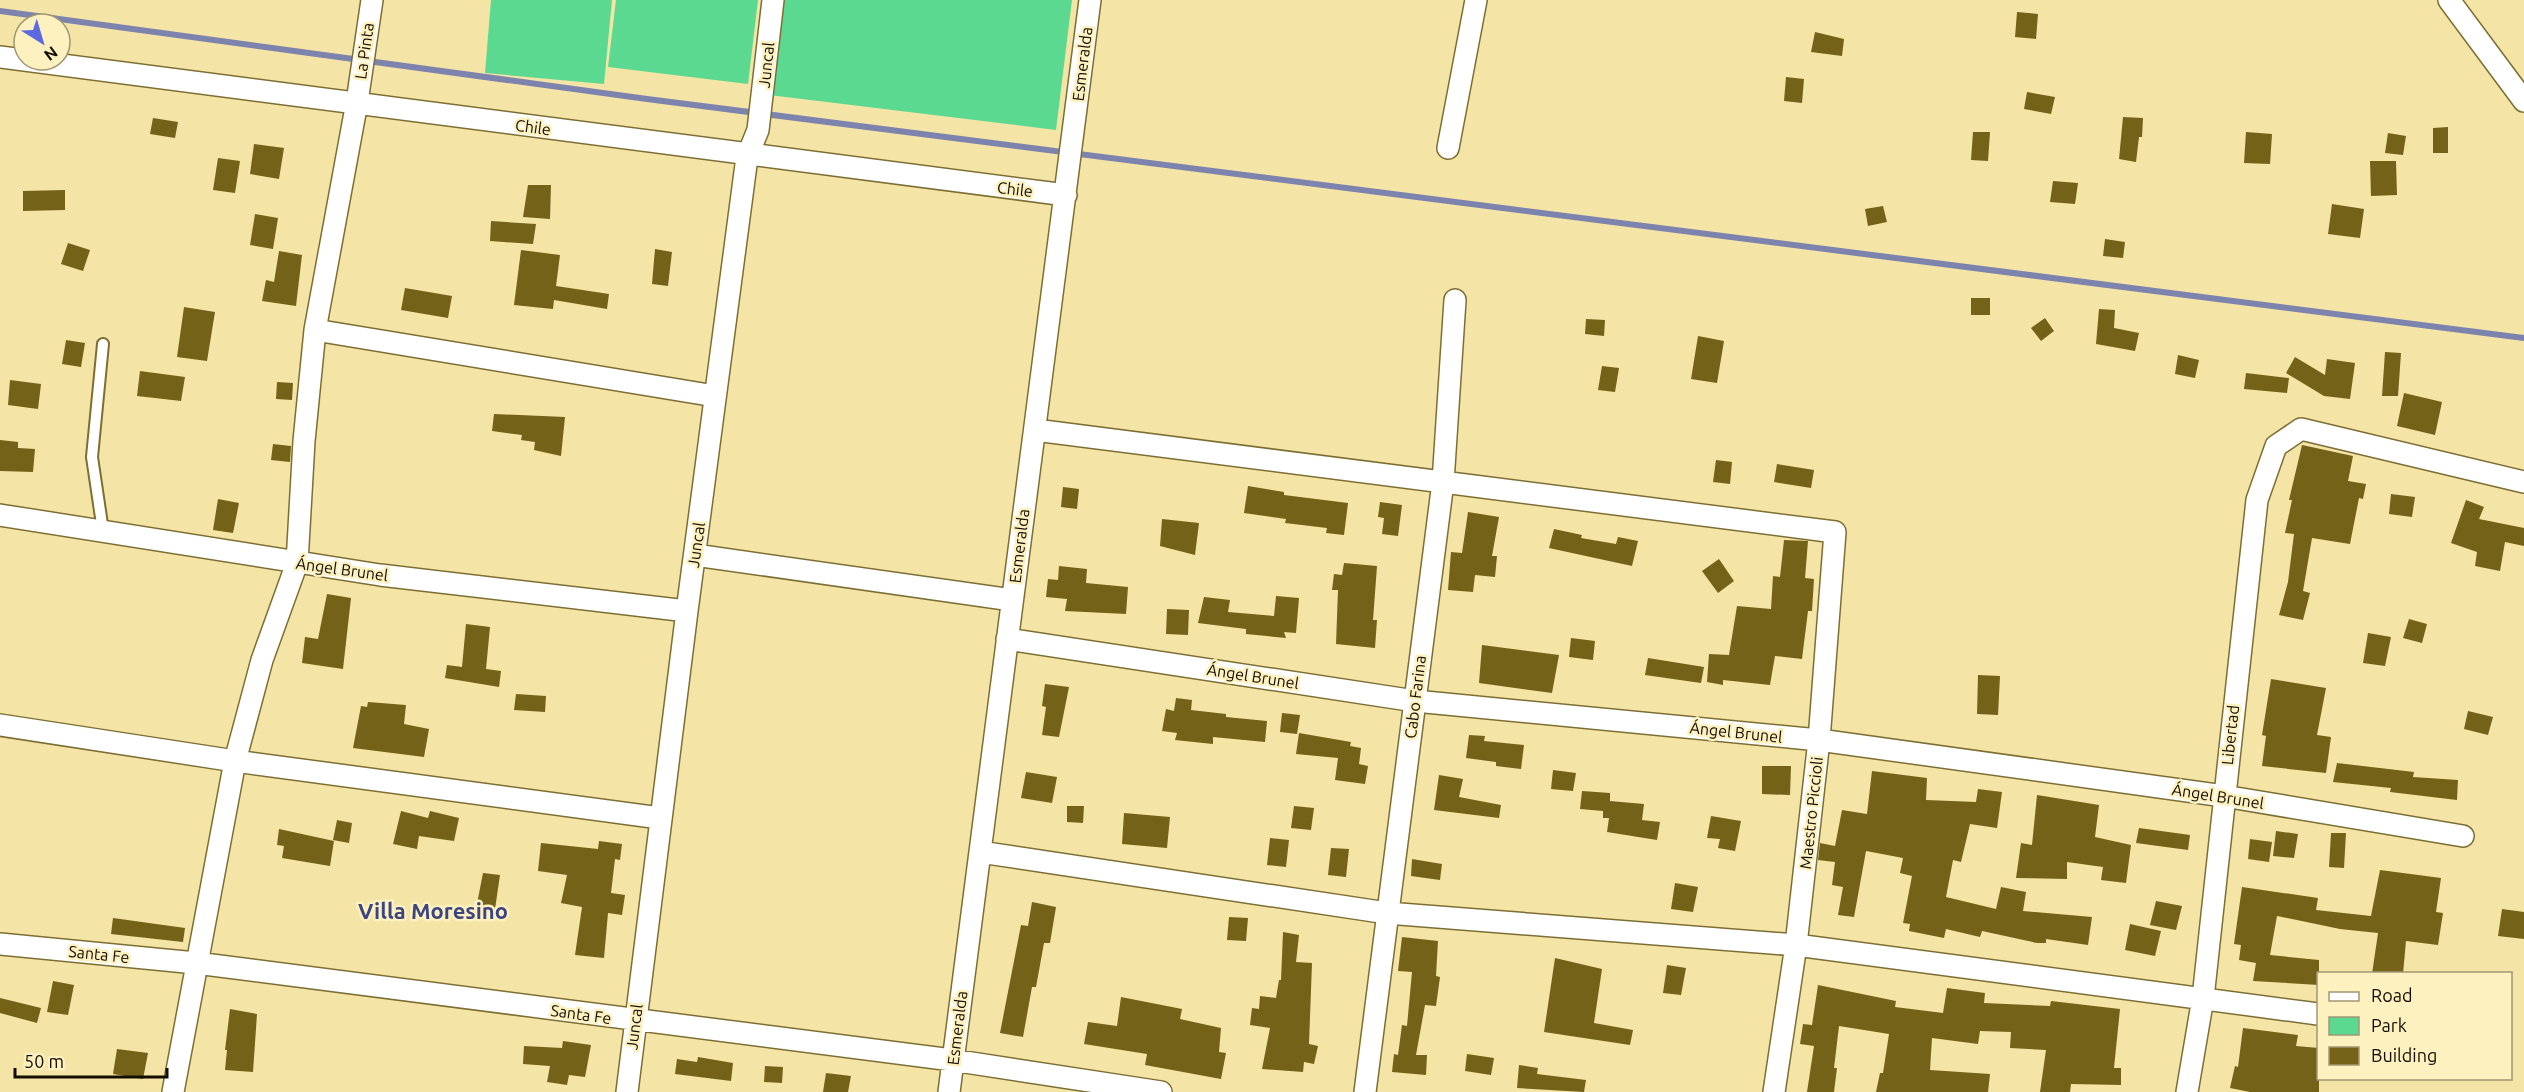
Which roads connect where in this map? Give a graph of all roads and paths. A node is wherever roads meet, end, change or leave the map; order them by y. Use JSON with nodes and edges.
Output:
{"nodes":[{"id":1,"x":372,"y":0,"type":"edge"},
{"id":2,"x":773,"y":0,"type":"edge"},
{"id":3,"x":1089,"y":0,"type":"edge"},
{"id":4,"x":1476,"y":0,"type":"edge"},
{"id":5,"x":2449,"y":0,"type":"edge"},
{"id":6,"x":0,"y":57,"type":"edge"},
{"id":7,"x":2524,"y":101,"type":"edge"},
{"id":8,"x":357,"y":102,"type":"junction"},
{"id":9,"x":1448,"y":148,"type":"dead end"},
{"id":10,"x":747,"y":157,"type":"junction"},
{"id":11,"x":1066,"y":195,"type":"junction"},
{"id":12,"x":1455,"y":300,"type":"dead end"},
{"id":13,"x":315,"y":330,"type":"junction"},
{"id":14,"x":103,"y":344,"type":"dead end"},
{"id":15,"x":715,"y":396,"type":"junction"},
{"id":16,"x":1035,"y":430,"type":"junction"},
{"id":17,"x":1443,"y":482,"type":"junction"},
{"id":18,"x":2524,"y":482,"type":"edge"},
{"id":19,"x":0,"y":515,"type":"edge"},
{"id":20,"x":103,"y":531,"type":"junction"},
{"id":21,"x":695,"y":555,"type":"junction"},
{"id":22,"x":297,"y":563,"type":"junction"},
{"id":23,"x":1012,"y":600,"type":"junction"},
{"id":24,"x":687,"y":611,"type":"junction"},
{"id":25,"x":1007,"y":639,"type":"junction"},
{"id":26,"x":1414,"y":701,"type":"junction"},
{"id":27,"x":0,"y":725,"type":"edge"},
{"id":28,"x":1819,"y":740,"type":"junction"},
{"id":29,"x":235,"y":761,"type":"junction"},
{"id":30,"x":2224,"y":796,"type":"junction"},
{"id":31,"x":660,"y":818,"type":"junction"},
{"id":32,"x":2463,"y":836,"type":"dead end"},
{"id":33,"x":980,"y":852,"type":"junction"},
{"id":34,"x":1387,"y":913,"type":"junction"},
{"id":35,"x":0,"y":944,"type":"edge"},
{"id":36,"x":1796,"y":945,"type":"junction"},
{"id":37,"x":196,"y":963,"type":"junction"},
{"id":38,"x":2203,"y":998,"type":"junction"},
{"id":39,"x":2317,"y":1014,"type":"edge"},
{"id":40,"x":634,"y":1021,"type":"junction"},
{"id":41,"x":952,"y":1060,"type":"junction"},
{"id":42,"x":173,"y":1092,"type":"edge"},
{"id":43,"x":627,"y":1092,"type":"edge"},
{"id":44,"x":949,"y":1092,"type":"edge"},
{"id":45,"x":1161,"y":1092,"type":"edge"},
{"id":46,"x":1365,"y":1092,"type":"edge"},
{"id":47,"x":1774,"y":1092,"type":"edge"},
{"id":48,"x":2187,"y":1092,"type":"edge"}],
"edges":[{"from":1,"to":8,"type":"street","name":"La Pinta"},
{"from":2,"to":10,"type":"street","name":"Juncal"},
{"from":3,"to":11,"type":"street","name":"Esmeralda"},
{"from":4,"to":9,"type":"street"},
{"from":5,"to":7,"type":"street"},
{"from":6,"to":8,"type":"street","name":"Chile"},
{"from":8,"to":10,"type":"street","name":"Chile"},
{"from":8,"to":13,"type":"street","name":"La Pinta"},
{"from":10,"to":11,"type":"street","name":"Chile"},
{"from":10,"to":15,"type":"street","name":"Juncal"},
{"from":11,"to":16,"type":"street","name":"Esmeralda"},
{"from":12,"to":17,"type":"street","name":"Cabo Farina"},
{"from":13,"to":15,"type":"street"},
{"from":13,"to":22,"type":"street","name":"La Pinta"},
{"from":14,"to":20,"type":"lane"},
{"from":15,"to":21,"type":"street","name":"Juncal"},
{"from":16,"to":17,"type":"street"},
{"from":16,"to":23,"type":"street","name":"Esmeralda"},
{"from":17,"to":26,"type":"street","name":"Cabo Farina"},
{"from":17,"to":28,"type":"street","name":"Maestro Piccioli"},
{"from":18,"to":30,"type":"street","name":"Libertad"},
{"from":19,"to":20,"type":"street","name":"Ángel Brunel"},
{"from":20,"to":22,"type":"street","name":"Ángel Brunel"},
{"from":21,"to":23,"type":"street"},
{"from":21,"to":24,"type":"street","name":"Juncal"},
{"from":22,"to":24,"type":"street","name":"Ángel Brunel"},
{"from":22,"to":29,"type":"street","name":"La Pinta"},
{"from":23,"to":25,"type":"street","name":"Esmeralda"},
{"from":24,"to":31,"type":"street","name":"Juncal"},
{"from":25,"to":26,"type":"street","name":"Ángel Brunel"},
{"from":25,"to":33,"type":"street","name":"Esmeralda"},
{"from":26,"to":28,"type":"street","name":"Ángel Brunel"},
{"from":26,"to":34,"type":"street","name":"Cabo Farina"},
{"from":27,"to":29,"type":"street"},
{"from":28,"to":30,"type":"street","name":"Ángel Brunel"},
{"from":28,"to":36,"type":"street","name":"Maestro Piccioli"},
{"from":29,"to":31,"type":"street"},
{"from":29,"to":37,"type":"street","name":"La Pinta"},
{"from":30,"to":32,"type":"street","name":"Ángel Brunel"},
{"from":30,"to":38,"type":"street","name":"Libertad"},
{"from":31,"to":40,"type":"street","name":"Juncal"},
{"from":33,"to":34,"type":"street"},
{"from":33,"to":41,"type":"street","name":"Esmeralda"},
{"from":34,"to":36,"type":"street"},
{"from":34,"to":46,"type":"street","name":"Cabo Farina"},
{"from":35,"to":37,"type":"street","name":"Santa Fe"},
{"from":36,"to":38,"type":"street"},
{"from":36,"to":47,"type":"street","name":"Maestro Piccioli"},
{"from":37,"to":40,"type":"street","name":"Santa Fe"},
{"from":37,"to":42,"type":"street","name":"La Pinta"},
{"from":38,"to":39,"type":"street"},
{"from":38,"to":48,"type":"street","name":"Libertad"},
{"from":40,"to":41,"type":"street","name":"Santa Fe"},
{"from":40,"to":43,"type":"street","name":"Juncal"},
{"from":41,"to":44,"type":"street","name":"Esmeralda"},
{"from":41,"to":45,"type":"street","name":"Santa Fe"}]}
